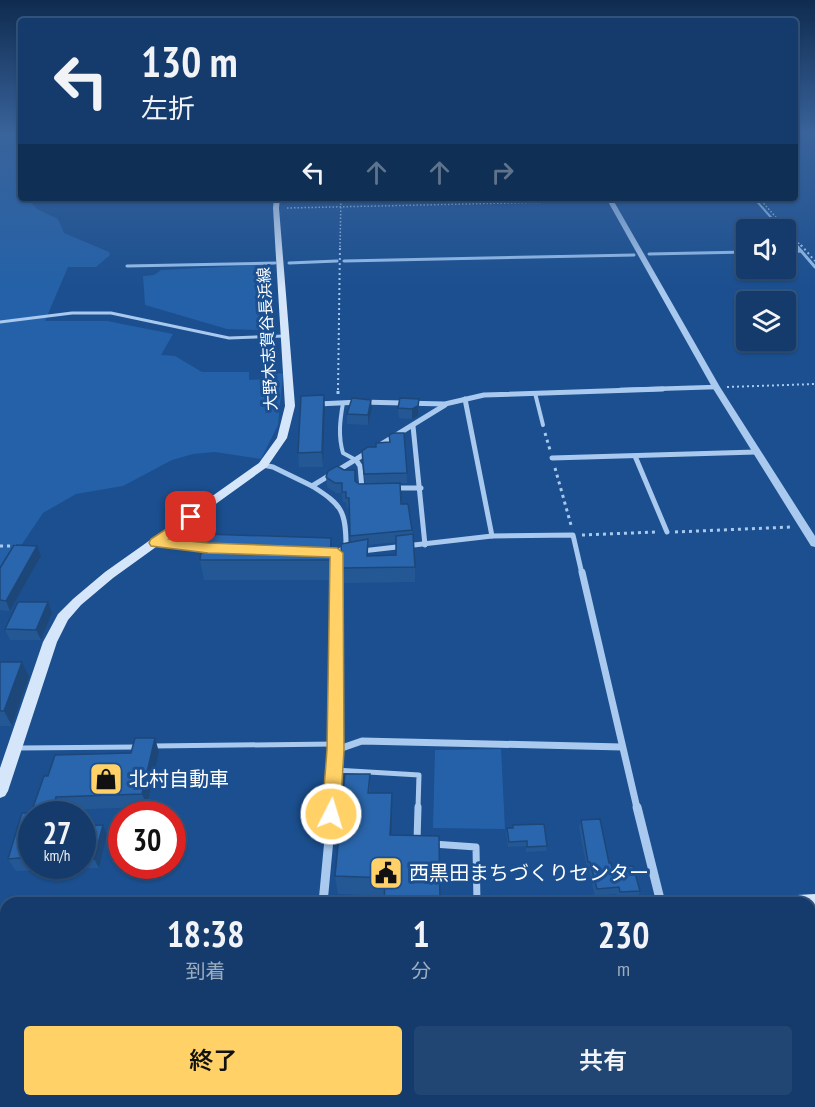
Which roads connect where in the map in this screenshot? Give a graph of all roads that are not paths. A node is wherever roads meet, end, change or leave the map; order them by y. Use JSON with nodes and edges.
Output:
{"nodes":[{"id":1,"x":277,"y":201,"type":"edge"},
{"id":2,"x":611,"y":201,"type":"edge"},
{"id":3,"x":0,"y":322,"type":"edge"},
{"id":4,"x":285,"y":336,"type":"junction"},
{"id":5,"x":716,"y":387,"type":"junction"},
{"id":6,"x":535,"y":393,"type":"junction"},
{"id":7,"x":465,"y":399,"type":"junction"},
{"id":8,"x":340,"y":403,"type":"junction"},
{"id":9,"x":445,"y":404,"type":"junction"},
{"id":10,"x":309,"y":405,"type":"edge"},
{"id":11,"x":543,"y":425,"type":"road end"},
{"id":12,"x":413,"y":426,"type":"junction"},
{"id":13,"x":756,"y":452,"type":"junction"},
{"id":14,"x":635,"y":456,"type":"junction"},
{"id":15,"x":552,"y":458,"type":"road end"},
{"id":16,"x":356,"y":460,"type":"junction"},
{"id":17,"x":263,"y":465,"type":"junction"},
{"id":18,"x":312,"y":486,"type":"junction"},
{"id":19,"x":422,"y":488,"type":"junction"},
{"id":20,"x":371,"y":489,"type":"edge"},
{"id":21,"x":381,"y":489,"type":"edge"},
{"id":22,"x":667,"y":532,"type":"road end"},
{"id":23,"x":492,"y":536,"type":"junction"},
{"id":24,"x":156,"y":543,"type":"junction"},
{"id":25,"x":815,"y":544,"type":"edge"},
{"id":26,"x":425,"y":545,"type":"junction"},
{"id":27,"x":219,"y":548,"type":"edge"},
{"id":28,"x":313,"y":552,"type":"edge"},
{"id":29,"x":337,"y":553,"type":"junction"},
{"id":30,"x":335,"y":747,"type":"junction"},
{"id":31,"x":622,"y":747,"type":"junction"},
{"id":32,"x":16,"y":748,"type":"junction"},
{"id":33,"x":335,"y":770,"type":"junction"},
{"id":34,"x":0,"y":791,"type":"edge"},
{"id":35,"x":324,"y":897,"type":"edge"},
{"id":36,"x":477,"y":897,"type":"edge"},
{"id":37,"x":660,"y":897,"type":"edge"}],
"edges":[{"from":1,"to":4,"type":"main road","name":"大野木志賀谷長浜線"},
{"from":2,"to":5,"type":"street"},
{"from":3,"to":4,"type":"lane"},
{"from":4,"to":17,"type":"main road","name":"大野木志賀谷長浜線"},
{"from":5,"to":6,"type":"street"},
{"from":5,"to":13,"type":"street"},
{"from":6,"to":7,"type":"street"},
{"from":6,"to":11,"type":"lane"},
{"from":7,"to":9,"type":"street"},
{"from":7,"to":23,"type":"street"},
{"from":8,"to":9,"type":"street"},
{"from":8,"to":10,"type":"street"},
{"from":8,"to":16,"type":"lane"},
{"from":9,"to":12,"type":"street"},
{"from":12,"to":16,"type":"street"},
{"from":12,"to":19,"type":"street"},
{"from":13,"to":14,"type":"street"},
{"from":13,"to":25,"type":"street"},
{"from":14,"to":15,"type":"street"},
{"from":14,"to":22,"type":"street"},
{"from":16,"to":18,"type":"street"},
{"from":16,"to":20,"type":"street"},
{"from":17,"to":18,"type":"street"},
{"from":17,"to":24,"type":"main road","name":"大野木志賀谷長浜線"},
{"from":18,"to":29,"type":"street"},
{"from":19,"to":21,"type":"street"},
{"from":19,"to":26,"type":"street"},
{"from":23,"to":26,"type":"street"},
{"from":23,"to":31,"type":"street"},
{"from":24,"to":27,"type":"street"},
{"from":24,"to":32,"type":"main road","name":"大野木志賀谷長浜線"},
{"from":26,"to":29,"type":"street"},
{"from":28,"to":29,"type":"street"},
{"from":29,"to":30,"type":"street"},
{"from":30,"to":31,"type":"street"},
{"from":30,"to":32,"type":"lane"},
{"from":30,"to":33,"type":"street"},
{"from":31,"to":37,"type":"street"},
{"from":32,"to":34,"type":"main road","name":"大野木志賀谷長浜線"},
{"from":33,"to":35,"type":"street"},
{"from":33,"to":36,"type":"lane"}]}
